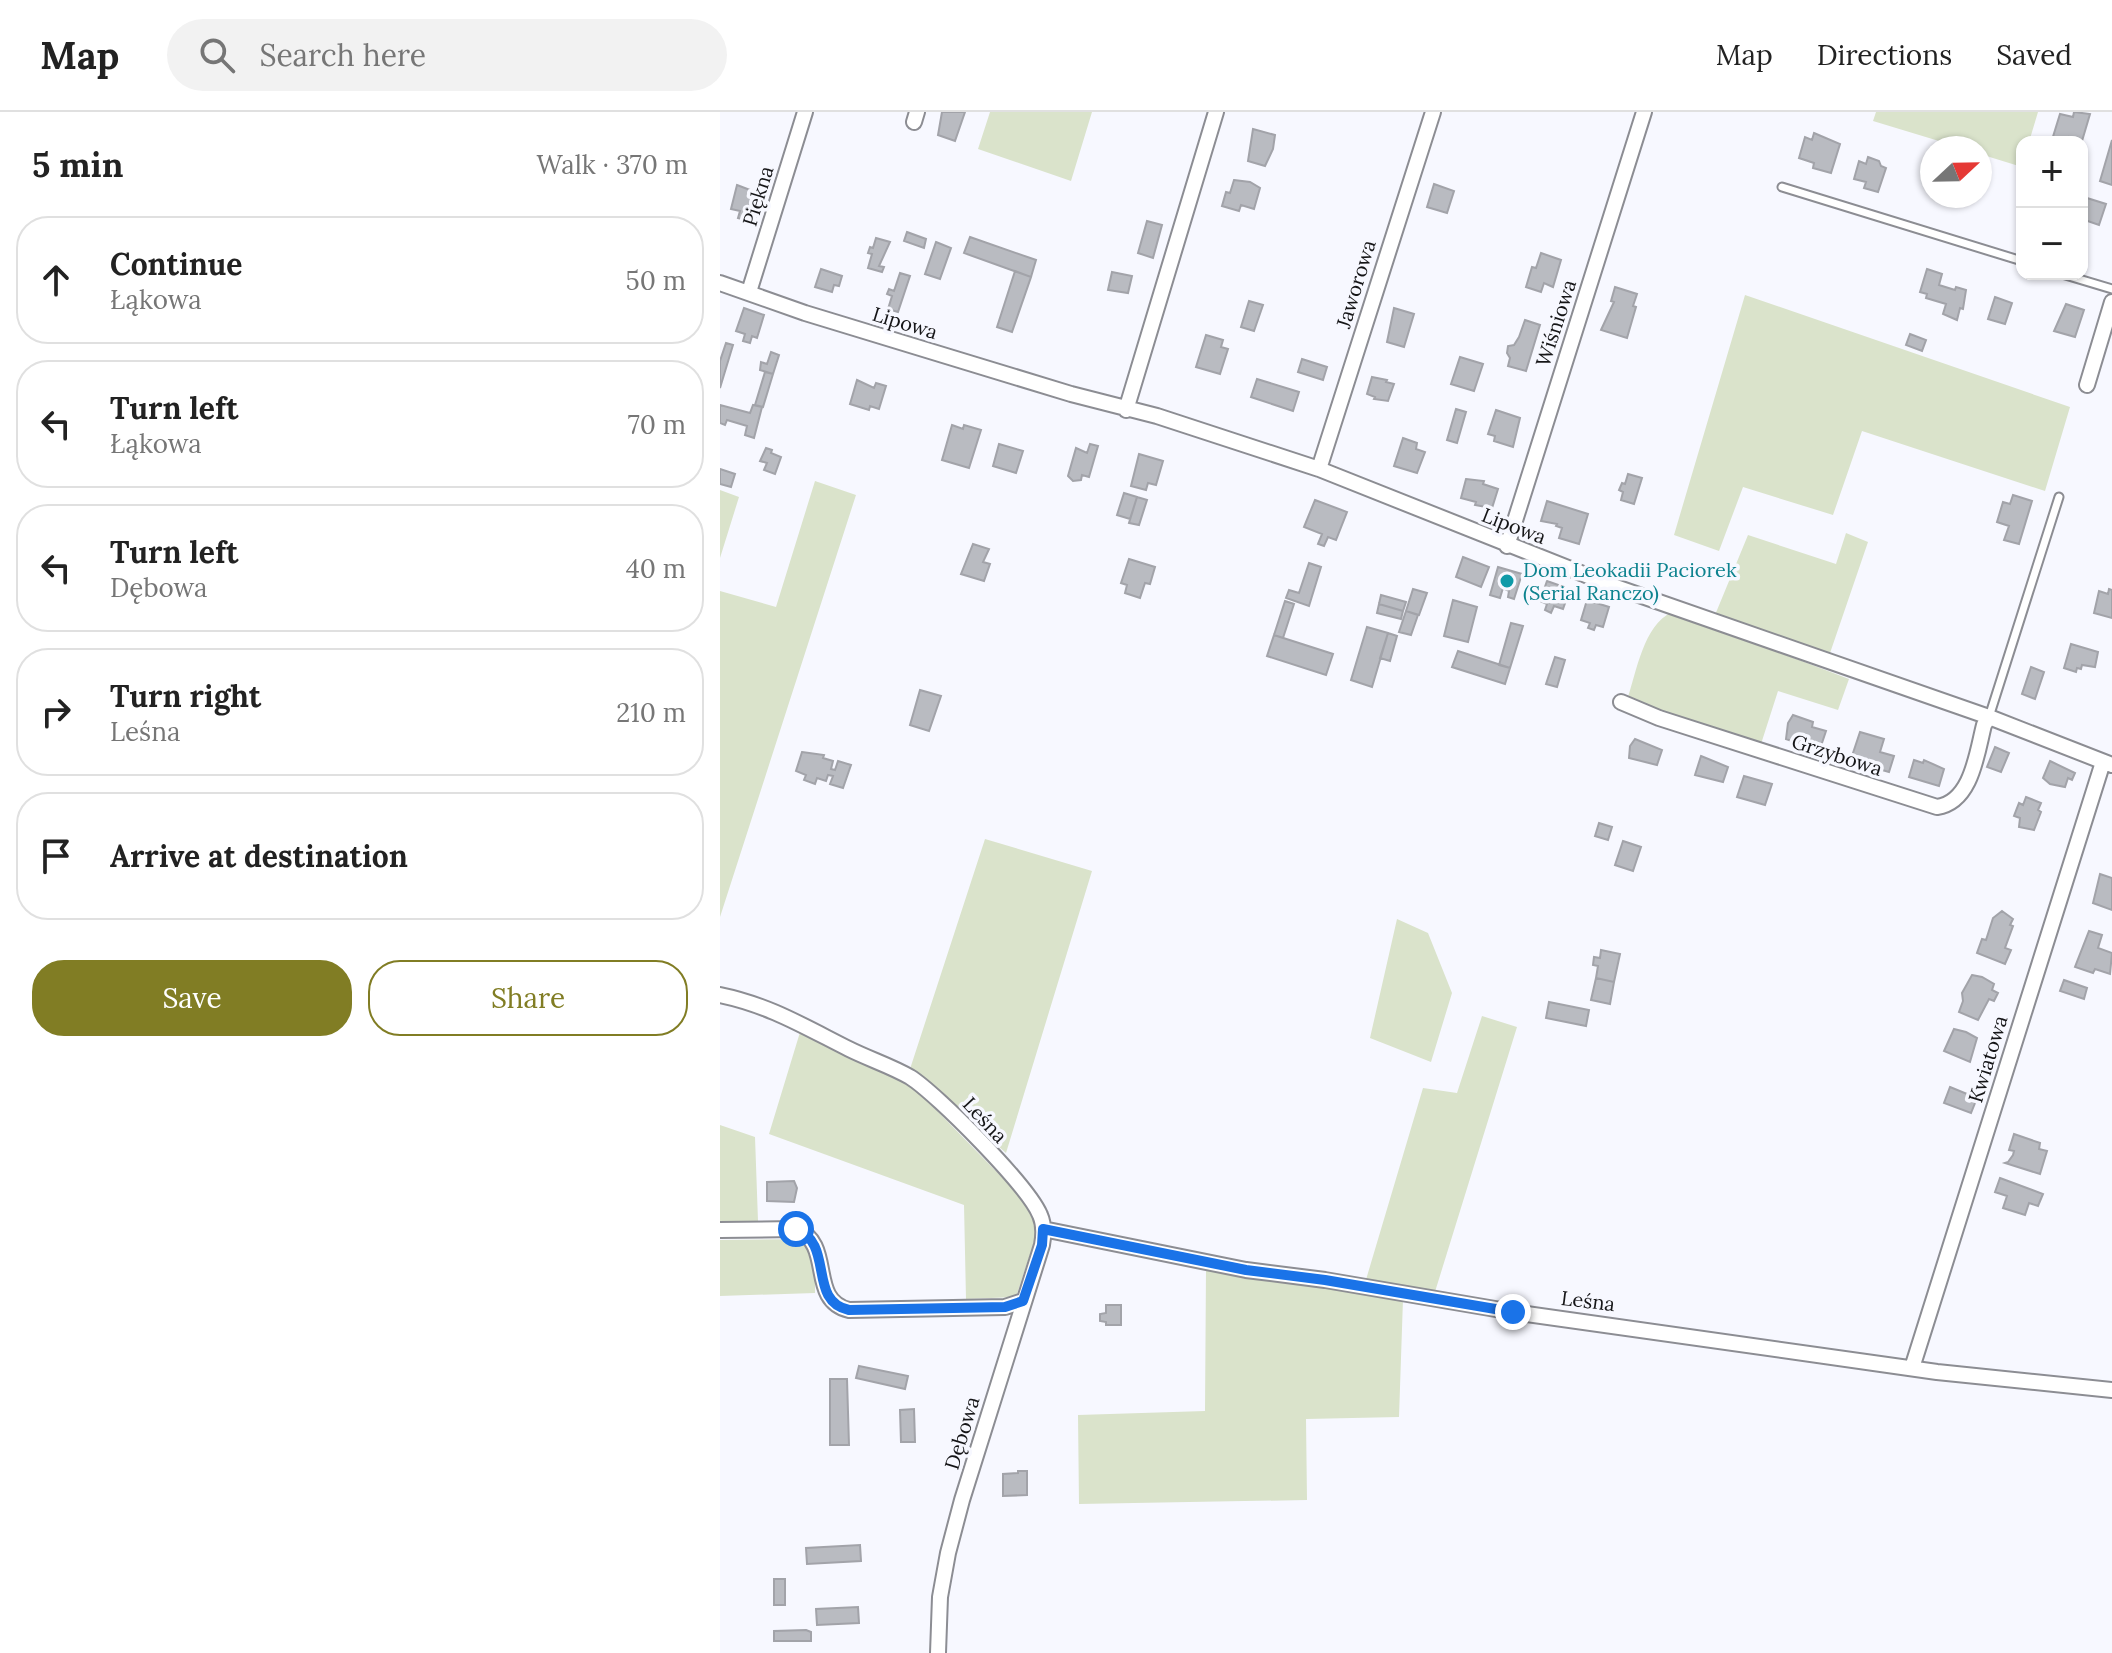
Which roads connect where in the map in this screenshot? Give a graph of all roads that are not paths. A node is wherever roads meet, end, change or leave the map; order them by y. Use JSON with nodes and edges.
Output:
{"nodes":[{"id":1,"x":805,"y":112,"type":"edge"},
{"id":2,"x":1216,"y":112,"type":"edge"},
{"id":3,"x":1433,"y":112,"type":"edge"},
{"id":4,"x":1644,"y":112,"type":"edge"},
{"id":5,"x":1782,"y":187,"type":"dead end"},
{"id":6,"x":2016,"y":259,"type":"edge"},
{"id":7,"x":2082,"y":280,"type":"edge"},
{"id":8,"x":720,"y":283,"type":"edge"},
{"id":9,"x":2112,"y":289,"type":"edge"},
{"id":10,"x":749,"y":292,"type":"junction"},
{"id":11,"x":2112,"y":302,"type":"edge"},
{"id":12,"x":2087,"y":385,"type":"dead end"},
{"id":13,"x":1126,"y":410,"type":"junction"},
{"id":14,"x":1319,"y":469,"type":"junction"},
{"id":15,"x":2059,"y":497,"type":"dead end"},
{"id":16,"x":1507,"y":546,"type":"junction"},
{"id":17,"x":1621,"y":702,"type":"dead end"},
{"id":18,"x":1989,"y":717,"type":"junction"},
{"id":19,"x":2107,"y":763,"type":"edge"},
{"id":20,"x":720,"y":995,"type":"edge"},
{"id":21,"x":1043,"y":1229,"type":"junction"},
{"id":22,"x":720,"y":1230,"type":"edge"},
{"id":23,"x":1023,"y":1301,"type":"junction"},
{"id":24,"x":1912,"y":1368,"type":"junction"},
{"id":25,"x":2112,"y":1390,"type":"edge"},
{"id":26,"x":938,"y":1653,"type":"edge"}],
"edges":[{"from":1,"to":10,"type":"street","name":"Piękna"},
{"from":2,"to":13,"type":"street"},
{"from":3,"to":14,"type":"street","name":"Jaworowa"},
{"from":4,"to":16,"type":"street","name":"Wiśniowa"},
{"from":5,"to":6,"type":"lane"},
{"from":7,"to":9,"type":"lane"},
{"from":8,"to":10,"type":"street","name":"Lipowa"},
{"from":10,"to":13,"type":"street","name":"Lipowa"},
{"from":11,"to":12,"type":"street"},
{"from":13,"to":14,"type":"street","name":"Lipowa"},
{"from":14,"to":16,"type":"street","name":"Lipowa"},
{"from":15,"to":18,"type":"lane"},
{"from":16,"to":18,"type":"street","name":"Lipowa"},
{"from":17,"to":18,"type":"street","name":"Grzybowa"},
{"from":18,"to":19,"type":"street","name":"Lipowa"},
{"from":19,"to":24,"type":"street","name":"Kwiatowa"},
{"from":20,"to":21,"type":"street","name":"Leśna"},
{"from":21,"to":23,"type":"street","name":"Dębowa"},
{"from":21,"to":24,"type":"street","name":"Leśna"},
{"from":22,"to":23,"type":"street"},
{"from":23,"to":26,"type":"street","name":"Dębowa"},
{"from":24,"to":25,"type":"street","name":"Leśna"}]}
